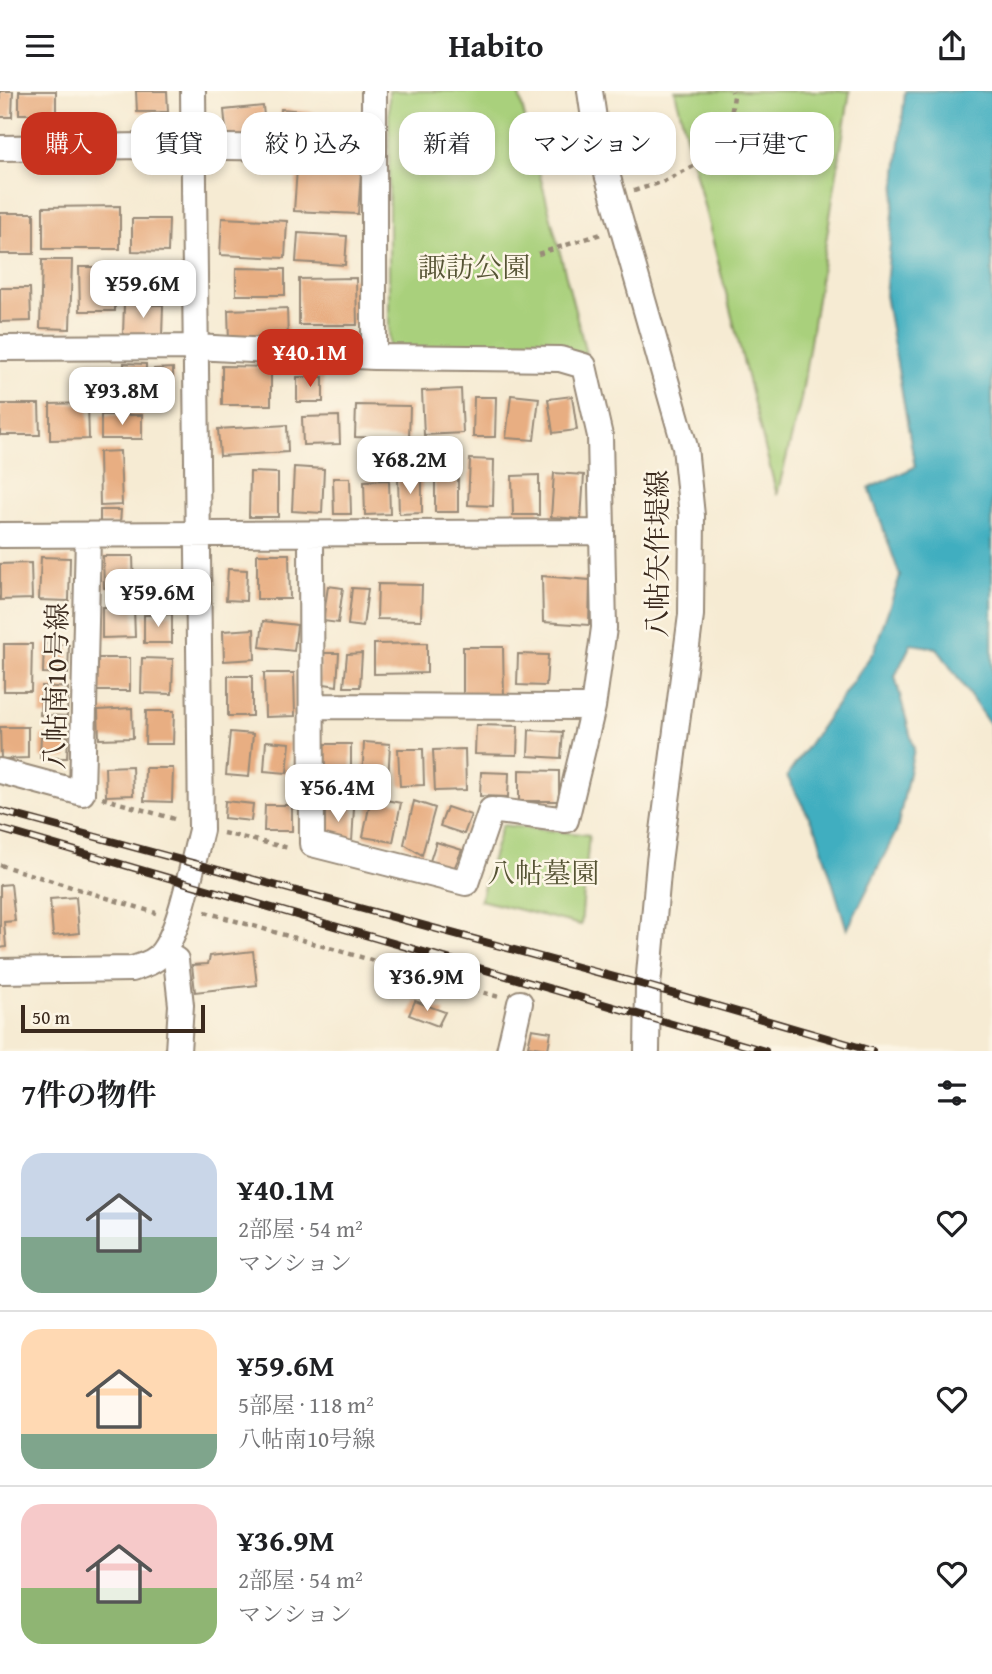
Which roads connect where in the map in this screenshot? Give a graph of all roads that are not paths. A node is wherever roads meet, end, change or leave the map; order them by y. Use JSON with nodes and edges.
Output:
{"nodes":[{"id":1,"x":193,"y":91,"type":"edge"},
{"id":2,"x":374,"y":91,"type":"edge"},
{"id":3,"x":590,"y":91,"type":"edge"},
{"id":4,"x":193,"y":112,"type":"edge"},
{"id":5,"x":374,"y":112,"type":"edge"},
{"id":6,"x":0,"y":148,"type":"edge"},
{"id":7,"x":131,"y":148,"type":"edge"},
{"id":8,"x":193,"y":175,"type":"edge"},
{"id":9,"x":374,"y":175,"type":"edge"},
{"id":10,"x":196,"y":347,"type":"junction"},
{"id":11,"x":0,"y":348,"type":"edge"},
{"id":12,"x":374,"y":357,"type":"junction"},
{"id":13,"x":602,"y":532,"type":"junction"},
{"id":14,"x":198,"y":533,"type":"junction"},
{"id":15,"x":0,"y":535,"type":"edge"},
{"id":16,"x":311,"y":535,"type":"junction"},
{"id":17,"x":88,"y":536,"type":"junction"},
{"id":18,"x":312,"y":706,"type":"junction"},
{"id":19,"x":593,"y":707,"type":"junction"},
{"id":20,"x":0,"y":771,"type":"edge"},
{"id":21,"x":163,"y":952,"type":"junction"},
{"id":22,"x":0,"y":971,"type":"edge"},
{"id":23,"x":520,"y":1003,"type":"road end"},
{"id":24,"x":178,"y":1051,"type":"edge"},
{"id":25,"x":509,"y":1051,"type":"edge"},
{"id":26,"x":647,"y":1051,"type":"edge"}],
"edges":[{"from":1,"to":4,"type":"street"},
{"from":2,"to":5,"type":"street"},
{"from":3,"to":26,"type":"street","name":"八帖矢作堤線"},
{"from":6,"to":7,"type":"street"},
{"from":8,"to":10,"type":"street"},
{"from":9,"to":12,"type":"street"},
{"from":10,"to":11,"type":"street"},
{"from":10,"to":12,"type":"street"},
{"from":10,"to":14,"type":"street"},
{"from":12,"to":13,"type":"street"},
{"from":13,"to":16,"type":"street"},
{"from":13,"to":19,"type":"street"},
{"from":14,"to":16,"type":"street"},
{"from":14,"to":17,"type":"street"},
{"from":14,"to":21,"type":"street"},
{"from":15,"to":17,"type":"street"},
{"from":16,"to":18,"type":"street"},
{"from":17,"to":20,"type":"street","name":"八帖南10号線"},
{"from":18,"to":19,"type":"street"},
{"from":18,"to":19,"type":"street"},
{"from":21,"to":22,"type":"street"},
{"from":21,"to":24,"type":"street"},
{"from":23,"to":25,"type":"street"}]}
